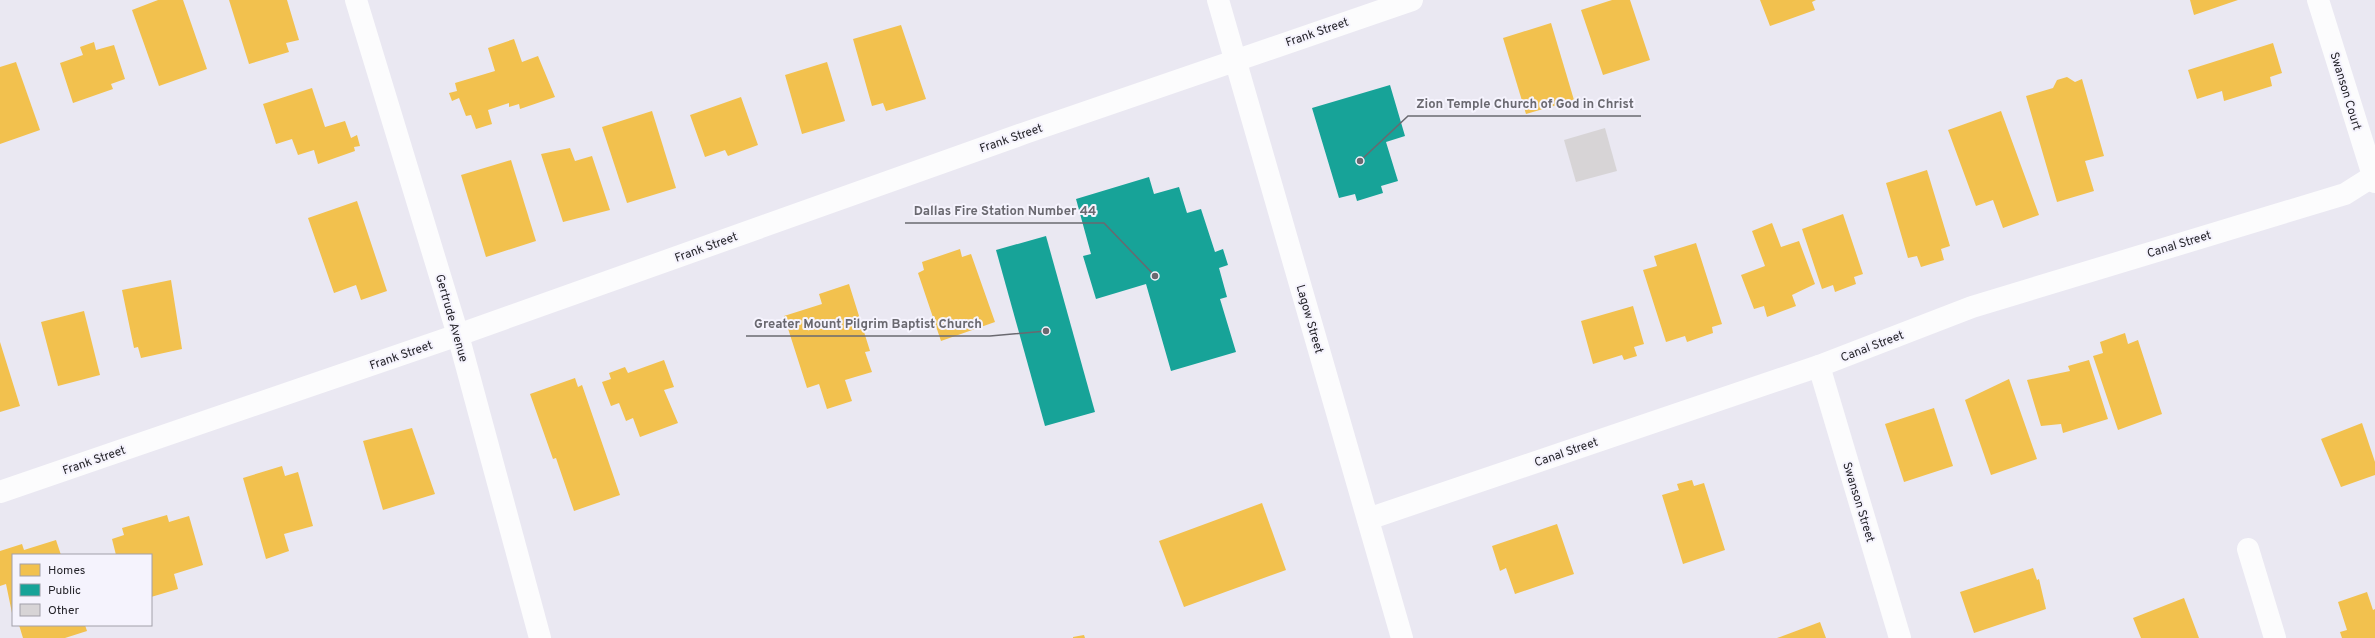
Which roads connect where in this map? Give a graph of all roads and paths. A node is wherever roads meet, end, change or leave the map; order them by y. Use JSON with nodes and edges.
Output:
{"nodes":[{"id":1,"x":356,"y":0,"type":"edge"},
{"id":2,"x":1218,"y":0,"type":"edge"},
{"id":3,"x":1412,"y":0,"type":"edge"},
{"id":4,"x":2318,"y":0,"type":"edge"},
{"id":5,"x":1235,"y":60,"type":"junction"},
{"id":6,"x":2374,"y":178,"type":"edge"},
{"id":7,"x":458,"y":335,"type":"junction"},
{"id":8,"x":1819,"y":366,"type":"junction"},
{"id":9,"x":0,"y":492,"type":"edge"},
{"id":10,"x":1368,"y":519,"type":"junction"},
{"id":11,"x":2248,"y":549,"type":"dead end"},
{"id":12,"x":540,"y":638,"type":"edge"},
{"id":13,"x":1402,"y":638,"type":"edge"},
{"id":14,"x":1900,"y":638,"type":"edge"},
{"id":15,"x":2275,"y":638,"type":"edge"}],
"edges":[{"from":1,"to":7,"type":"street","name":"Gertrude Avenue"},
{"from":2,"to":5,"type":"street","name":"Lagow Street"},
{"from":3,"to":5,"type":"street","name":"Frank Street"},
{"from":4,"to":6,"type":"street","name":"Swanson Court"},
{"from":5,"to":7,"type":"street","name":"Frank Street"},
{"from":5,"to":10,"type":"street","name":"Lagow Street"},
{"from":6,"to":8,"type":"street","name":"Canal Street"},
{"from":7,"to":9,"type":"street","name":"Frank Street"},
{"from":7,"to":12,"type":"street","name":"Gertrude Avenue"},
{"from":8,"to":10,"type":"street","name":"Canal Street"},
{"from":8,"to":14,"type":"street","name":"Swanson Street"},
{"from":10,"to":13,"type":"street","name":"Lagow Street"},
{"from":11,"to":15,"type":"street"}]}
